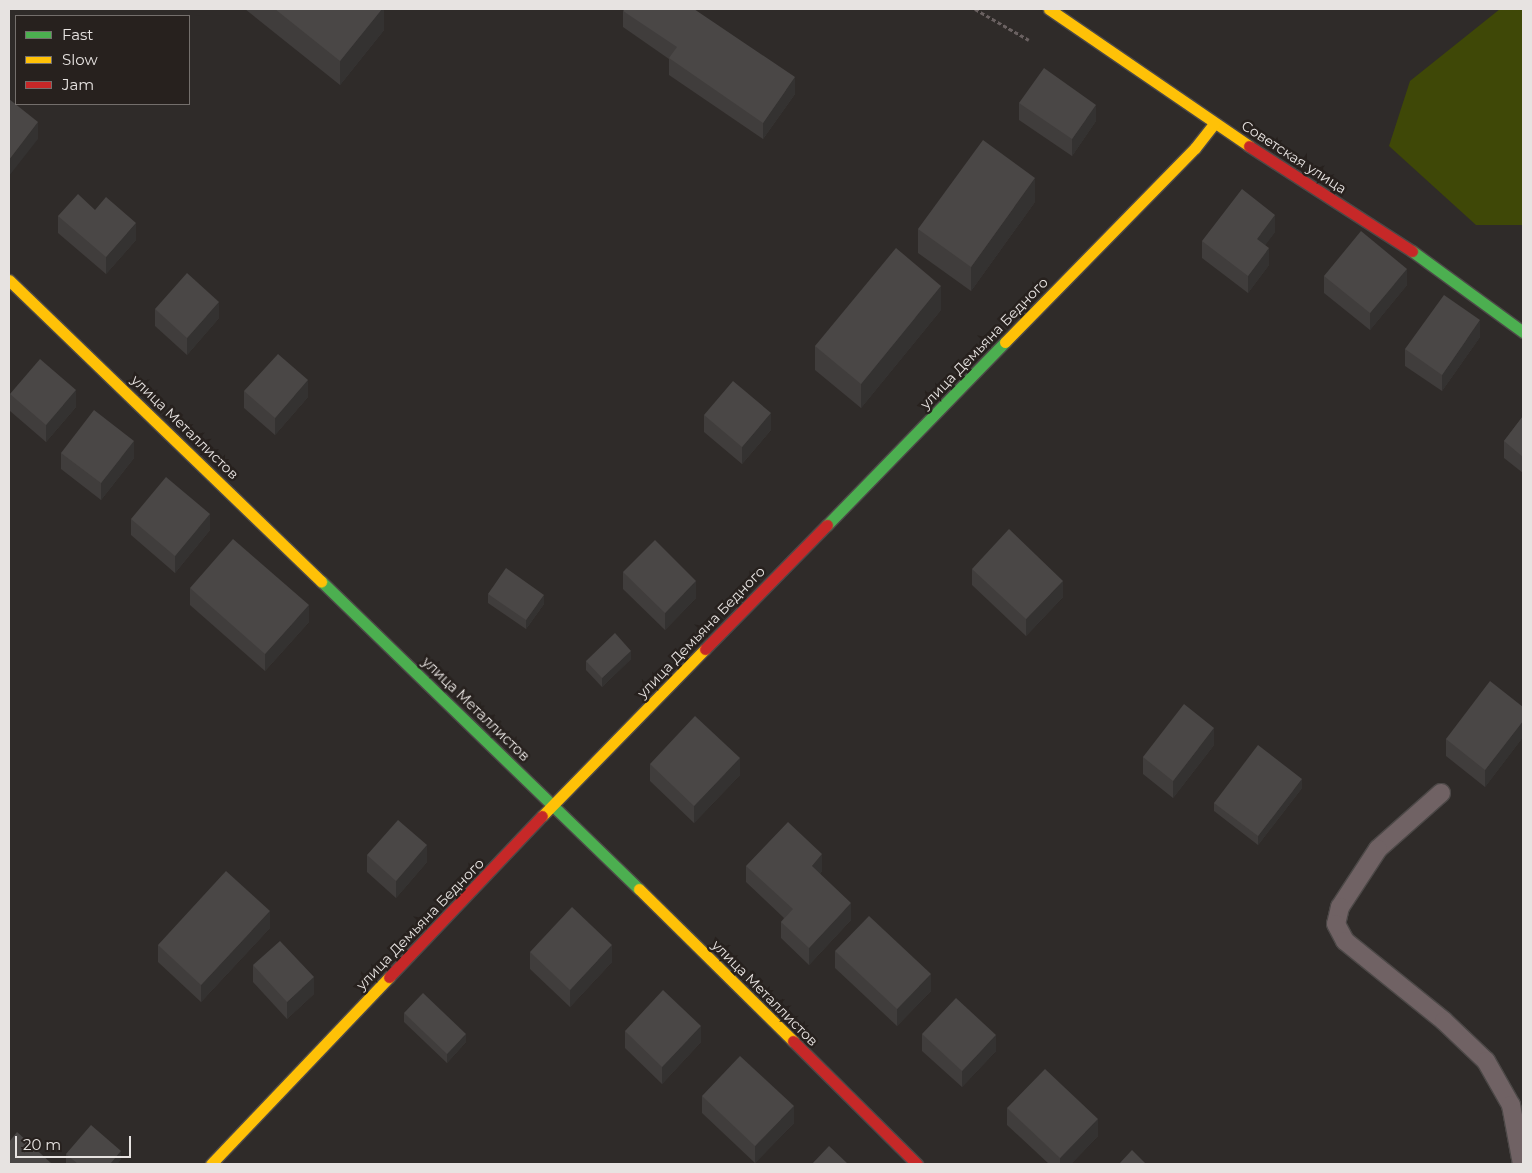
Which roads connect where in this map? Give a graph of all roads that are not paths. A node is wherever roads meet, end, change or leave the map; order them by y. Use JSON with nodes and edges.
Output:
{"nodes":[{"id":1,"x":1049,"y":9,"type":"edge"},
{"id":2,"x":1214,"y":124,"type":"junction"},
{"id":3,"x":9,"y":280,"type":"edge"},
{"id":4,"x":1523,"y":332,"type":"edge"},
{"id":5,"x":1441,"y":793,"type":"dead end"},
{"id":6,"x":553,"y":805,"type":"junction"},
{"id":7,"x":212,"y":1164,"type":"edge"},
{"id":8,"x":917,"y":1164,"type":"edge"},
{"id":9,"x":1522,"y":1164,"type":"edge"}],
"edges":[{"from":1,"to":2,"type":"street","name":"Советская улица"},
{"from":2,"to":4,"type":"street","name":"Советская улица"},
{"from":2,"to":6,"type":"street","name":"улица Демьяна Бедного"},
{"from":3,"to":6,"type":"street","name":"улица Металлистов"},
{"from":5,"to":9,"type":"lane"},
{"from":6,"to":7,"type":"street","name":"улица Демьяна Бедного"},
{"from":6,"to":8,"type":"street","name":"улица Металлистов"}]}
